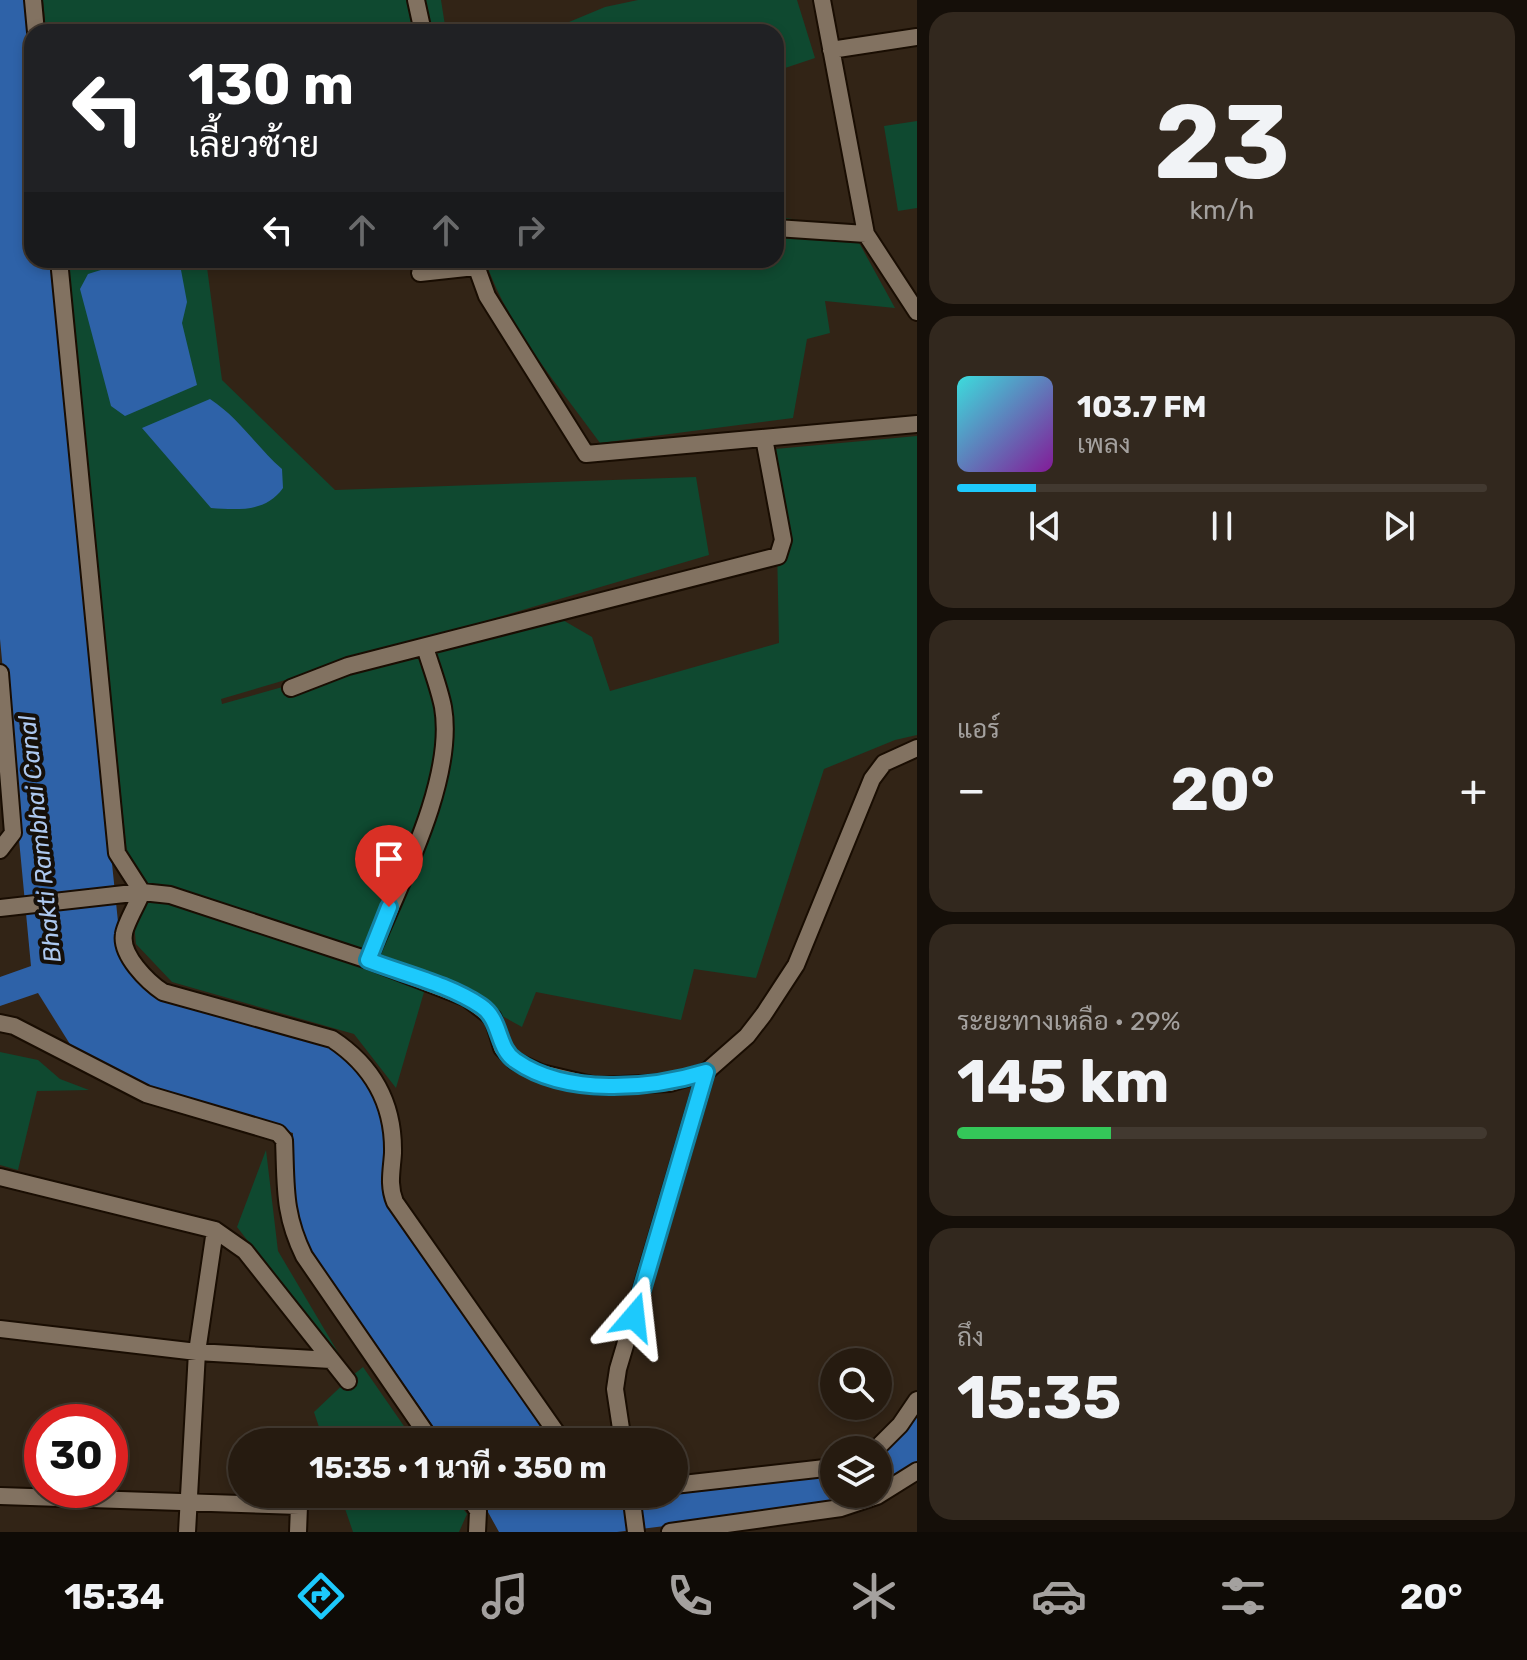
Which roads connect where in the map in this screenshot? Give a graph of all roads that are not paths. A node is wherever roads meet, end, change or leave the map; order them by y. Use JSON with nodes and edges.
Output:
{"nodes":[{"id":1,"x":33,"y":0,"type":"edge"},
{"id":2,"x":416,"y":0,"type":"edge"},
{"id":3,"x":822,"y":0,"type":"edge"},
{"id":4,"x":35,"y":24,"type":"edge"},
{"id":5,"x":421,"y":24,"type":"edge"},
{"id":6,"x":917,"y":37,"type":"edge"},
{"id":7,"x":831,"y":50,"type":"junction"},
{"id":8,"x":784,"y":229,"type":"edge"},
{"id":9,"x":866,"y":234,"type":"junction"},
{"id":10,"x":60,"y":268,"type":"edge"},
{"id":11,"x":448,"y":268,"type":"edge"},
{"id":12,"x":477,"y":268,"type":"edge"},
{"id":13,"x":420,"y":273,"type":"dead end"},
{"id":14,"x":917,"y":312,"type":"edge"},
{"id":15,"x":917,"y":424,"type":"edge"},
{"id":16,"x":764,"y":438,"type":"junction"},
{"id":17,"x":425,"y":647,"type":"junction"},
{"id":18,"x":0,"y":673,"type":"edge"},
{"id":19,"x":291,"y":688,"type":"dead end"},
{"id":20,"x":917,"y":748,"type":"edge"},
{"id":21,"x":0,"y":850,"type":"edge"},
{"id":22,"x":134,"y":894,"type":"junction"},
{"id":23,"x":6,"y":907,"type":"edge"},
{"id":24,"x":368,"y":960,"type":"junction"},
{"id":25,"x":0,"y":1023,"type":"edge"},
{"id":26,"x":706,"y":1072,"type":"junction"},
{"id":27,"x":0,"y":1177,"type":"edge"},
{"id":28,"x":215,"y":1230,"type":"junction"},
{"id":29,"x":0,"y":1329,"type":"edge"},
{"id":30,"x":197,"y":1352,"type":"junction"},
{"id":31,"x":331,"y":1360,"type":"junction"},
{"id":32,"x":348,"y":1381,"type":"dead end"},
{"id":33,"x":917,"y":1400,"type":"edge"},
{"id":34,"x":422,"y":1428,"type":"edge"},
{"id":35,"x":553,"y":1428,"type":"edge"},
{"id":36,"x":621,"y":1428,"type":"edge"},
{"id":37,"x":889,"y":1436,"type":"edge"},
{"id":38,"x":820,"y":1469,"type":"edge"},
{"id":39,"x":917,"y":1471,"type":"edge"},
{"id":40,"x":688,"y":1483,"type":"edge"},
{"id":41,"x":0,"y":1496,"type":"edge"},
{"id":42,"x":189,"y":1501,"type":"junction"},
{"id":43,"x":476,"y":1508,"type":"edge"},
{"id":44,"x":633,"y":1508,"type":"edge"},
{"id":45,"x":187,"y":1532,"type":"edge"},
{"id":46,"x":298,"y":1532,"type":"edge"},
{"id":47,"x":477,"y":1532,"type":"edge"},
{"id":48,"x":636,"y":1532,"type":"edge"},
{"id":49,"x":670,"y":1532,"type":"edge"}],
"edges":[{"from":1,"to":4,"type":"street"},
{"from":2,"to":5,"type":"street"},
{"from":3,"to":7,"type":"street"},
{"from":6,"to":7,"type":"street"},
{"from":7,"to":9,"type":"street"},
{"from":8,"to":9,"type":"street"},
{"from":9,"to":14,"type":"street"},
{"from":10,"to":22,"type":"street"},
{"from":11,"to":13,"type":"street"},
{"from":12,"to":16,"type":"street"},
{"from":15,"to":16,"type":"street"},
{"from":16,"to":17,"type":"street"},
{"from":17,"to":19,"type":"street"},
{"from":17,"to":24,"type":"street"},
{"from":18,"to":21,"type":"street"},
{"from":20,"to":26,"type":"street"},
{"from":22,"to":23,"type":"street"},
{"from":22,"to":24,"type":"street"},
{"from":22,"to":35,"type":"street"},
{"from":24,"to":26,"type":"street"},
{"from":25,"to":34,"type":"street"},
{"from":26,"to":36,"type":"street"},
{"from":27,"to":28,"type":"street"},
{"from":28,"to":30,"type":"street"},
{"from":28,"to":31,"type":"street"},
{"from":29,"to":30,"type":"street"},
{"from":30,"to":31,"type":"street"},
{"from":30,"to":42,"type":"street"},
{"from":31,"to":32,"type":"street"},
{"from":33,"to":37,"type":"street"},
{"from":38,"to":40,"type":"street"},
{"from":39,"to":49,"type":"street"},
{"from":41,"to":42,"type":"street"},
{"from":42,"to":45,"type":"street"},
{"from":42,"to":46,"type":"street"},
{"from":43,"to":47,"type":"street"},
{"from":44,"to":48,"type":"street"}]}
